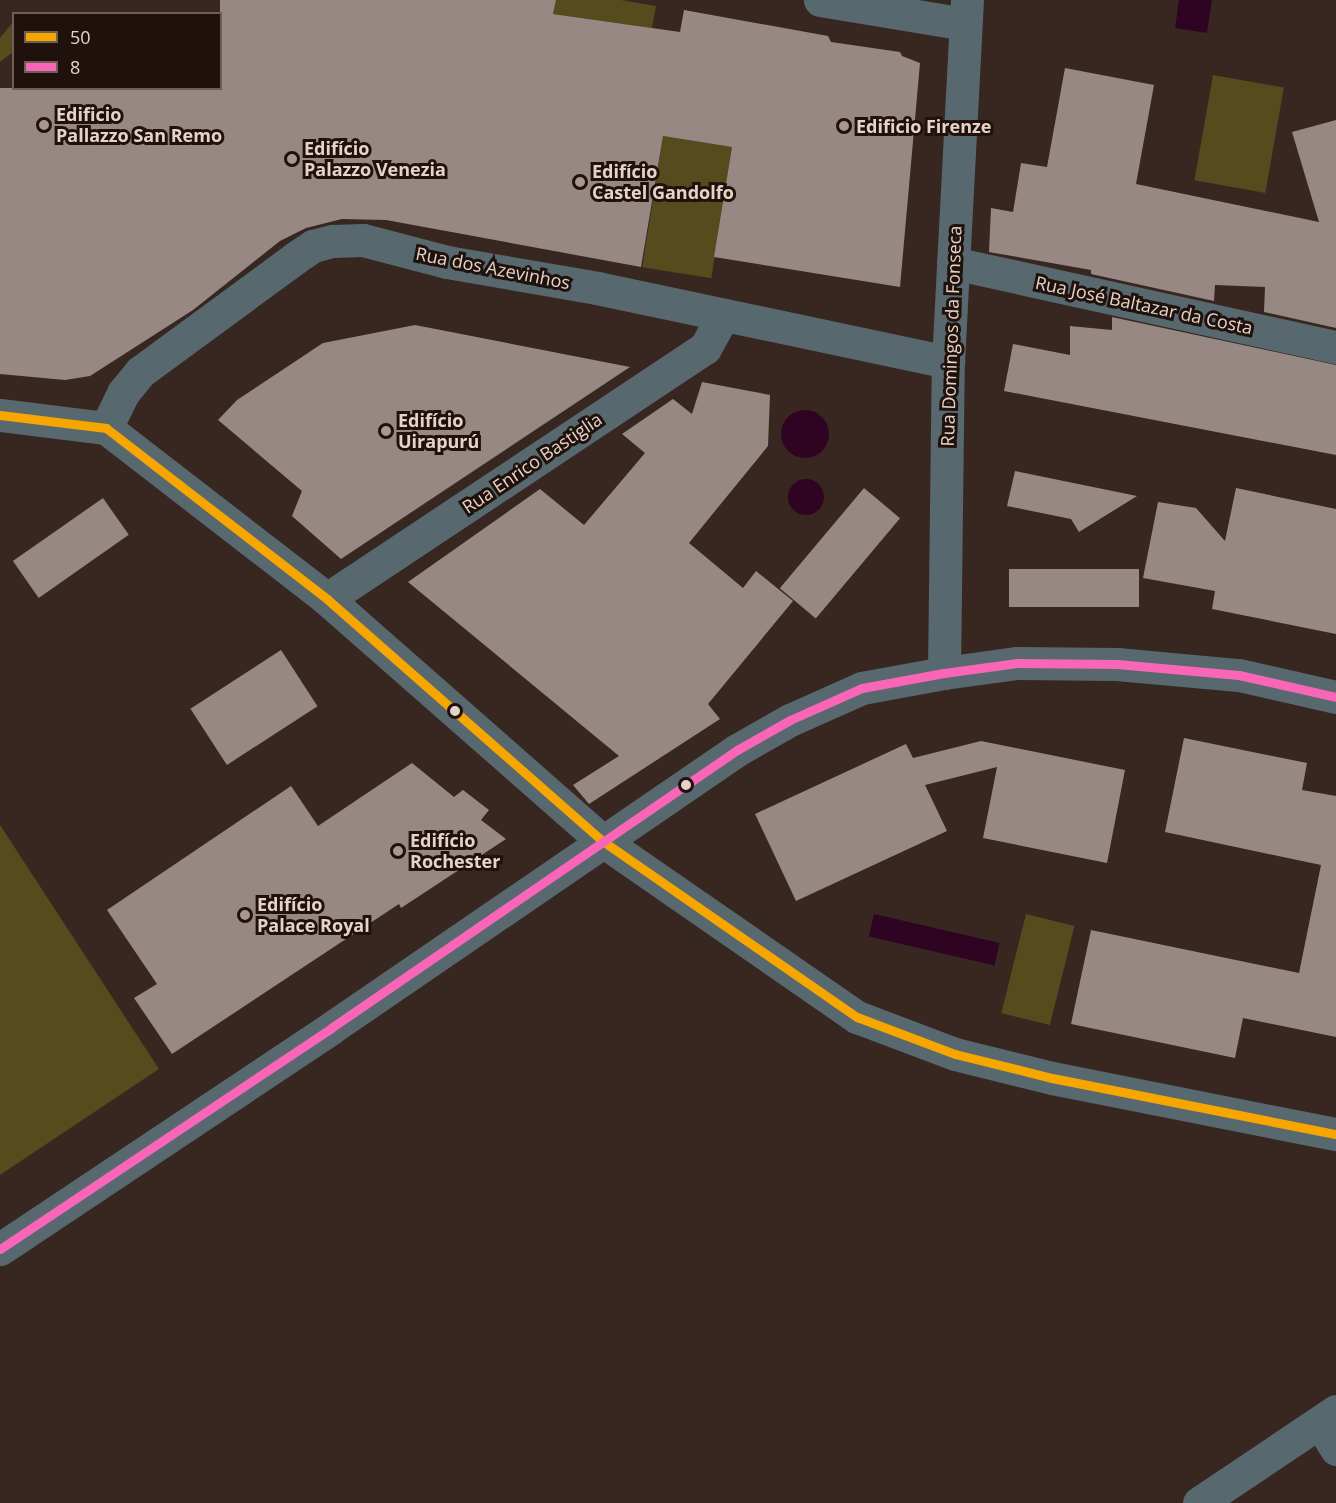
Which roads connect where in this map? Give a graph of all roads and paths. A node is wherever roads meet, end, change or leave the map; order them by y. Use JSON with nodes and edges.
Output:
{"nodes":[{"id":1,"x":820,"y":0,"type":"edge"},
{"id":2,"x":966,"y":12,"type":"edge"},
{"id":3,"x":953,"y":263,"type":"junction"},
{"id":4,"x":723,"y":315,"type":"junction"},
{"id":5,"x":1336,"y":347,"type":"edge"},
{"id":6,"x":948,"y":362,"type":"junction"},
{"id":7,"x":0,"y":415,"type":"edge"},
{"id":8,"x":106,"y":428,"type":"junction"},
{"id":9,"x":327,"y":599,"type":"junction"},
{"id":10,"x":944,"y":673,"type":"junction"},
{"id":11,"x":1336,"y":698,"type":"edge"},
{"id":12,"x":604,"y":842,"type":"junction"},
{"id":13,"x":1336,"y":1134,"type":"edge"},
{"id":14,"x":0,"y":1249,"type":"edge"},
{"id":15,"x":1331,"y":1428,"type":"edge"},
{"id":16,"x":1199,"y":1503,"type":"edge"}],
"edges":[{"from":1,"to":2,"type":"street"},
{"from":2,"to":3,"type":"street","name":"Rua Domingos da Fonseca"},
{"from":3,"to":5,"type":"street","name":"Rua José Baltazar da Costa"},
{"from":3,"to":6,"type":"street","name":"Rua Domingos da Fonseca"},
{"from":4,"to":6,"type":"street","name":"Rua dos Azevinhos"},
{"from":4,"to":8,"type":"street","name":"Rua dos Azevinhos"},
{"from":4,"to":9,"type":"street","name":"Rua Enrico Bastiglia"},
{"from":6,"to":10,"type":"street","name":"Rua Domingos da Fonseca"},
{"from":7,"to":8,"type":"street"},
{"from":8,"to":9,"type":"street"},
{"from":9,"to":12,"type":"street"},
{"from":10,"to":11,"type":"street"},
{"from":10,"to":12,"type":"street"},
{"from":12,"to":13,"type":"street"},
{"from":12,"to":14,"type":"street"},
{"from":15,"to":16,"type":"street"}]}
